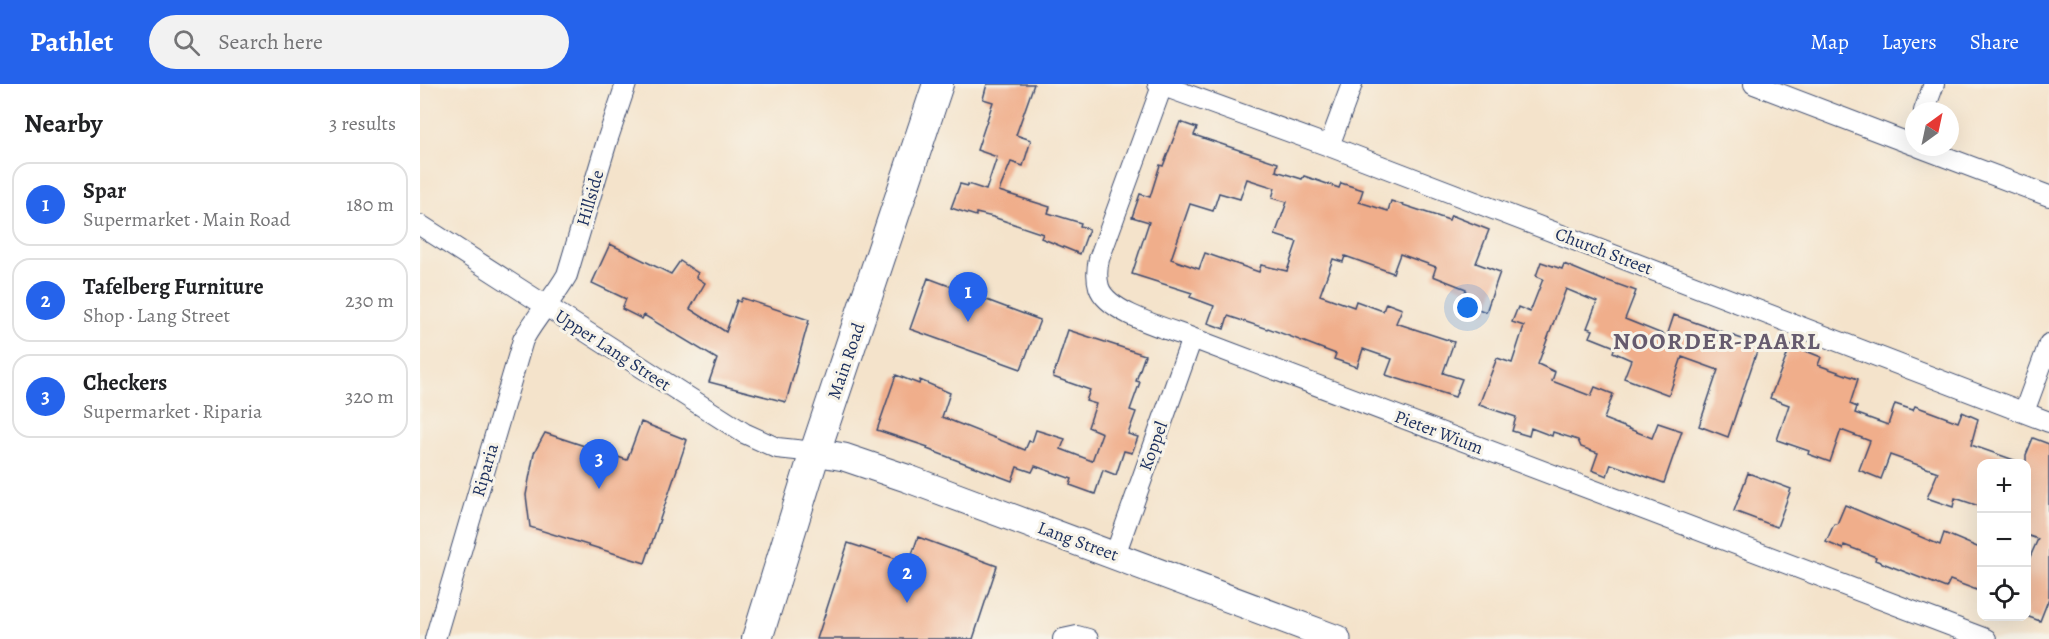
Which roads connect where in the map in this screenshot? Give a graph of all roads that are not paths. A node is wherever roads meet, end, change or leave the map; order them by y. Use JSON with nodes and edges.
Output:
{"nodes":[{"id":1,"x":626,"y":84,"type":"edge"},
{"id":2,"x":938,"y":84,"type":"edge"},
{"id":3,"x":1352,"y":84,"type":"edge"},
{"id":4,"x":1754,"y":84,"type":"edge"},
{"id":5,"x":1934,"y":84,"type":"edge"},
{"id":6,"x":1160,"y":85,"type":"edge"},
{"id":7,"x":1927,"y":102,"type":"edge"},
{"id":8,"x":1905,"y":140,"type":"edge"},
{"id":9,"x":1329,"y":146,"type":"junction"},
{"id":10,"x":1946,"y":156,"type":"edge"},
{"id":11,"x":2049,"y":196,"type":"edge"},
{"id":12,"x":420,"y":225,"type":"edge"},
{"id":13,"x":545,"y":306,"type":"junction"},
{"id":14,"x":1192,"y":338,"type":"junction"},
{"id":15,"x":2049,"y":344,"type":"edge"},
{"id":16,"x":2024,"y":412,"type":"junction"},
{"id":17,"x":2049,"y":422,"type":"edge"},
{"id":18,"x":815,"y":452,"type":"junction"},
{"id":19,"x":1115,"y":555,"type":"junction"},
{"id":20,"x":435,"y":639,"type":"edge"},
{"id":21,"x":757,"y":639,"type":"edge"},
{"id":22,"x":1063,"y":639,"type":"edge"},
{"id":23,"x":1088,"y":639,"type":"edge"},
{"id":24,"x":1337,"y":639,"type":"edge"},
{"id":25,"x":1986,"y":639,"type":"edge"}],
"edges":[{"from":1,"to":13,"type":"street","name":"Hillside"},
{"from":2,"to":18,"type":"main road","name":"Main Road"},
{"from":3,"to":9,"type":"street"},
{"from":4,"to":8,"type":"street"},
{"from":5,"to":7,"type":"street"},
{"from":6,"to":9,"type":"street","name":"Church Street"},
{"from":6,"to":14,"type":"street","name":"Pieter Wium"},
{"from":9,"to":16,"type":"street","name":"Church Street"},
{"from":10,"to":11,"type":"street"},
{"from":12,"to":13,"type":"street","name":"Upper Lang Street"},
{"from":13,"to":18,"type":"street","name":"Upper Lang Street"},
{"from":13,"to":20,"type":"street","name":"Riparia"},
{"from":14,"to":19,"type":"street","name":"Koppel"},
{"from":14,"to":25,"type":"street","name":"Pieter Wium"},
{"from":15,"to":16,"type":"street"},
{"from":16,"to":17,"type":"street","name":"Church Street"},
{"from":18,"to":19,"type":"street","name":"Lang Street"},
{"from":18,"to":21,"type":"main road","name":"Main Road"},
{"from":19,"to":24,"type":"street","name":"Lang Street"},
{"from":22,"to":23,"type":"street"}]}
